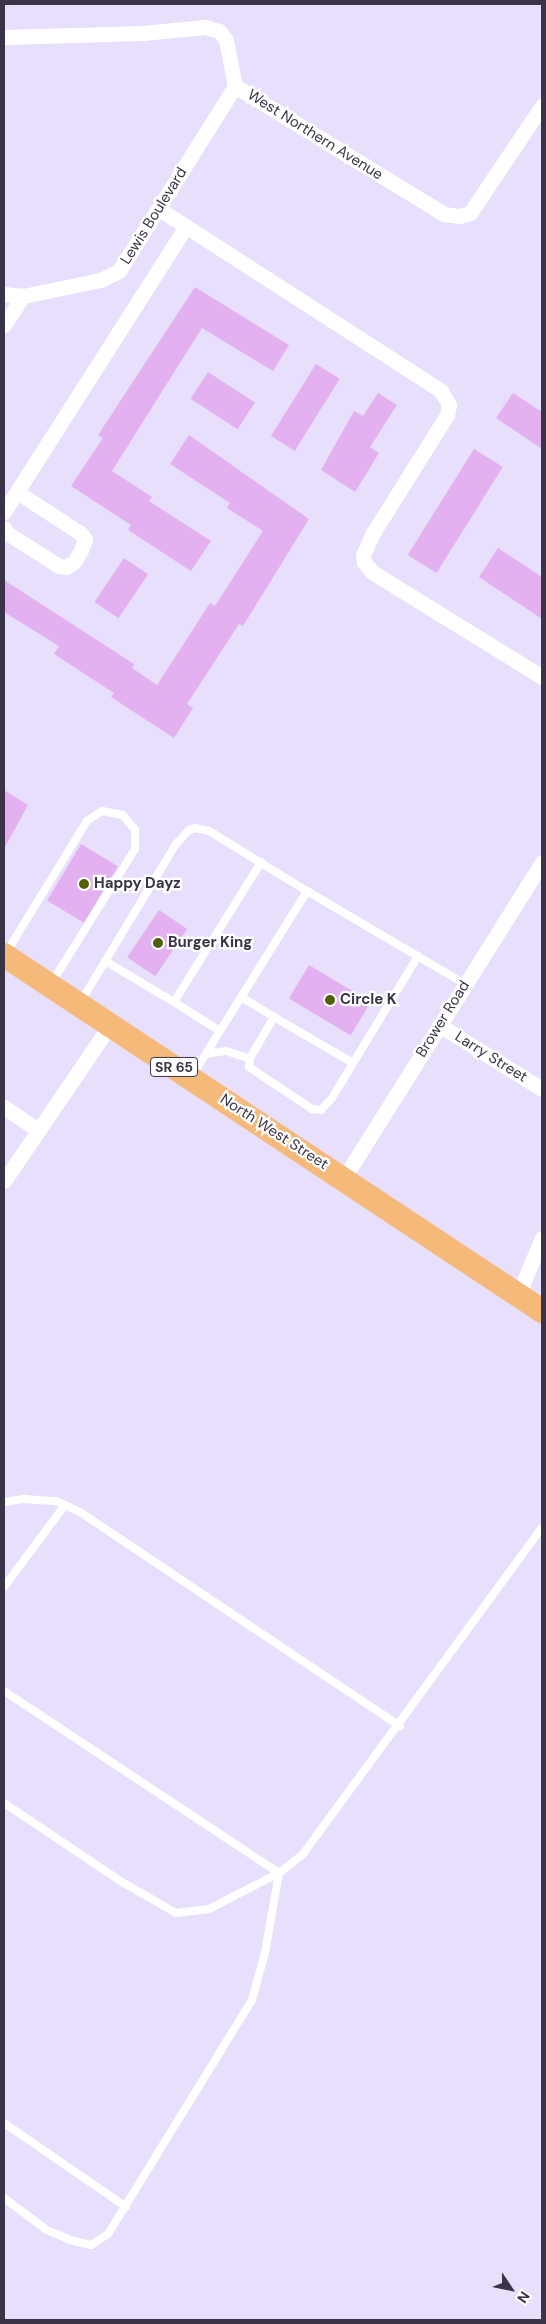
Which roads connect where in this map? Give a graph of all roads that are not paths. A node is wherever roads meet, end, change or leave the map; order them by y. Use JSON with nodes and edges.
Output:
{"nodes":[{"id":1,"x":4,"y":36,"type":"edge"},
{"id":2,"x":235,"y":86,"type":"junction"},
{"id":3,"x":542,"y":106,"type":"edge"},
{"id":4,"x":159,"y":209,"type":"junction"},
{"id":5,"x":186,"y":226,"type":"junction"},
{"id":6,"x":4,"y":294,"type":"edge"},
{"id":7,"x":23,"y":296,"type":"junction"},
{"id":8,"x":4,"y":325,"type":"edge"},
{"id":9,"x":17,"y":492,"type":"junction"},
{"id":10,"x":4,"y":512,"type":"edge"},
{"id":11,"x":4,"y":528,"type":"edge"},
{"id":12,"x":542,"y":677,"type":"edge"},
{"id":13,"x":261,"y":862,"type":"junction"},
{"id":14,"x":542,"y":862,"type":"edge"},
{"id":15,"x":307,"y":891,"type":"junction"},
{"id":16,"x":4,"y":955,"type":"edge"},
{"id":17,"x":418,"y":956,"type":"junction"},
{"id":18,"x":105,"y":961,"type":"junction"},
{"id":19,"x":465,"y":984,"type":"junction"},
{"id":20,"x":50,"y":985,"type":"junction"},
{"id":21,"x":241,"y":997,"type":"junction"},
{"id":22,"x":174,"y":1002,"type":"junction"},
{"id":23,"x":78,"y":1004,"type":"junction"},
{"id":24,"x":274,"y":1017,"type":"junction"},
{"id":25,"x":110,"y":1025,"type":"junction"},
{"id":26,"x":439,"y":1026,"type":"junction"},
{"id":27,"x":220,"y":1031,"type":"junction"},
{"id":28,"x":206,"y":1054,"type":"junction"},
{"id":29,"x":250,"y":1059,"type":"junction"},
{"id":30,"x":353,"y":1063,"type":"junction"},
{"id":31,"x":191,"y":1078,"type":"junction"},
{"id":32,"x":542,"y":1089,"type":"edge"},
{"id":33,"x":4,"y":1107,"type":"edge"},
{"id":34,"x":38,"y":1130,"type":"junction"},
{"id":35,"x":344,"y":1178,"type":"junction"},
{"id":36,"x":4,"y":1181,"type":"edge"},
{"id":37,"x":542,"y":1238,"type":"edge"},
{"id":38,"x":518,"y":1295,"type":"junction"},
{"id":39,"x":542,"y":1311,"type":"edge"},
{"id":40,"x":4,"y":1502,"type":"edge"},
{"id":41,"x":65,"y":1505,"type":"junction"},
{"id":42,"x":542,"y":1528,"type":"edge"},
{"id":43,"x":4,"y":1587,"type":"edge"},
{"id":44,"x":4,"y":1691,"type":"edge"},
{"id":45,"x":400,"y":1726,"type":"junction"},
{"id":46,"x":4,"y":1803,"type":"edge"},
{"id":47,"x":279,"y":1873,"type":"junction"},
{"id":48,"x":4,"y":2123,"type":"edge"},
{"id":49,"x":4,"y":2198,"type":"edge"},
{"id":50,"x":126,"y":2208,"type":"junction"}],
"edges":[{"from":1,"to":2,"type":"street","name":"West Northern Avenue"},
{"from":2,"to":3,"type":"street","name":"West Northern Avenue"},
{"from":2,"to":4,"type":"street","name":"Lewis Boulevard"},
{"from":4,"to":5,"type":"street"},
{"from":4,"to":7,"type":"street","name":"Lewis Boulevard"},
{"from":5,"to":9,"type":"street"},
{"from":5,"to":12,"type":"street"},
{"from":6,"to":7,"type":"street","name":"Lewis Boulevard"},
{"from":7,"to":8,"type":"street"},
{"from":9,"to":10,"type":"street"},
{"from":9,"to":11,"type":"street"},
{"from":13,"to":15,"type":"lane"},
{"from":13,"to":18,"type":"lane"},
{"from":13,"to":22,"type":"lane"},
{"from":14,"to":19,"type":"street","name":"Brower Road"},
{"from":15,"to":17,"type":"lane"},
{"from":15,"to":21,"type":"lane"},
{"from":16,"to":20,"type":"main road","name":"North West Street","number":"SR 65"},
{"from":16,"to":20,"type":"lane"},
{"from":17,"to":19,"type":"lane"},
{"from":17,"to":30,"type":"lane"},
{"from":18,"to":22,"type":"lane"},
{"from":18,"to":23,"type":"lane"},
{"from":19,"to":26,"type":"street","name":"Brower Road"},
{"from":20,"to":23,"type":"main road","name":"North West Street","number":"SR 65"},
{"from":21,"to":24,"type":"lane"},
{"from":21,"to":27,"type":"lane"},
{"from":22,"to":27,"type":"lane"},
{"from":23,"to":25,"type":"main road","name":"North West Street","number":"SR 65"},
{"from":24,"to":29,"type":"lane"},
{"from":24,"to":30,"type":"lane"},
{"from":25,"to":31,"type":"main road","name":"North West Street","number":"SR 65"},
{"from":25,"to":34,"type":"street"},
{"from":26,"to":32,"type":"street","name":"Larry Street"},
{"from":26,"to":35,"type":"street","name":"Brower Road"},
{"from":27,"to":28,"type":"lane"},
{"from":28,"to":29,"type":"lane"},
{"from":28,"to":31,"type":"lane"},
{"from":29,"to":30,"type":"lane"},
{"from":31,"to":35,"type":"main road","name":"North West Street","number":"SR 65"},
{"from":33,"to":34,"type":"street"},
{"from":34,"to":36,"type":"street"},
{"from":35,"to":38,"type":"main road","name":"North West Street","number":"SR 65"},
{"from":37,"to":38,"type":"street"},
{"from":38,"to":39,"type":"main road","name":"North West Street","number":"SR 65"},
{"from":40,"to":41,"type":"lane"},
{"from":41,"to":43,"type":"lane"},
{"from":41,"to":45,"type":"lane"},
{"from":42,"to":45,"type":"lane"},
{"from":44,"to":47,"type":"lane"},
{"from":45,"to":47,"type":"lane"},
{"from":46,"to":47,"type":"lane"},
{"from":47,"to":50,"type":"lane"},
{"from":48,"to":50,"type":"lane"},
{"from":49,"to":50,"type":"lane"}]}
